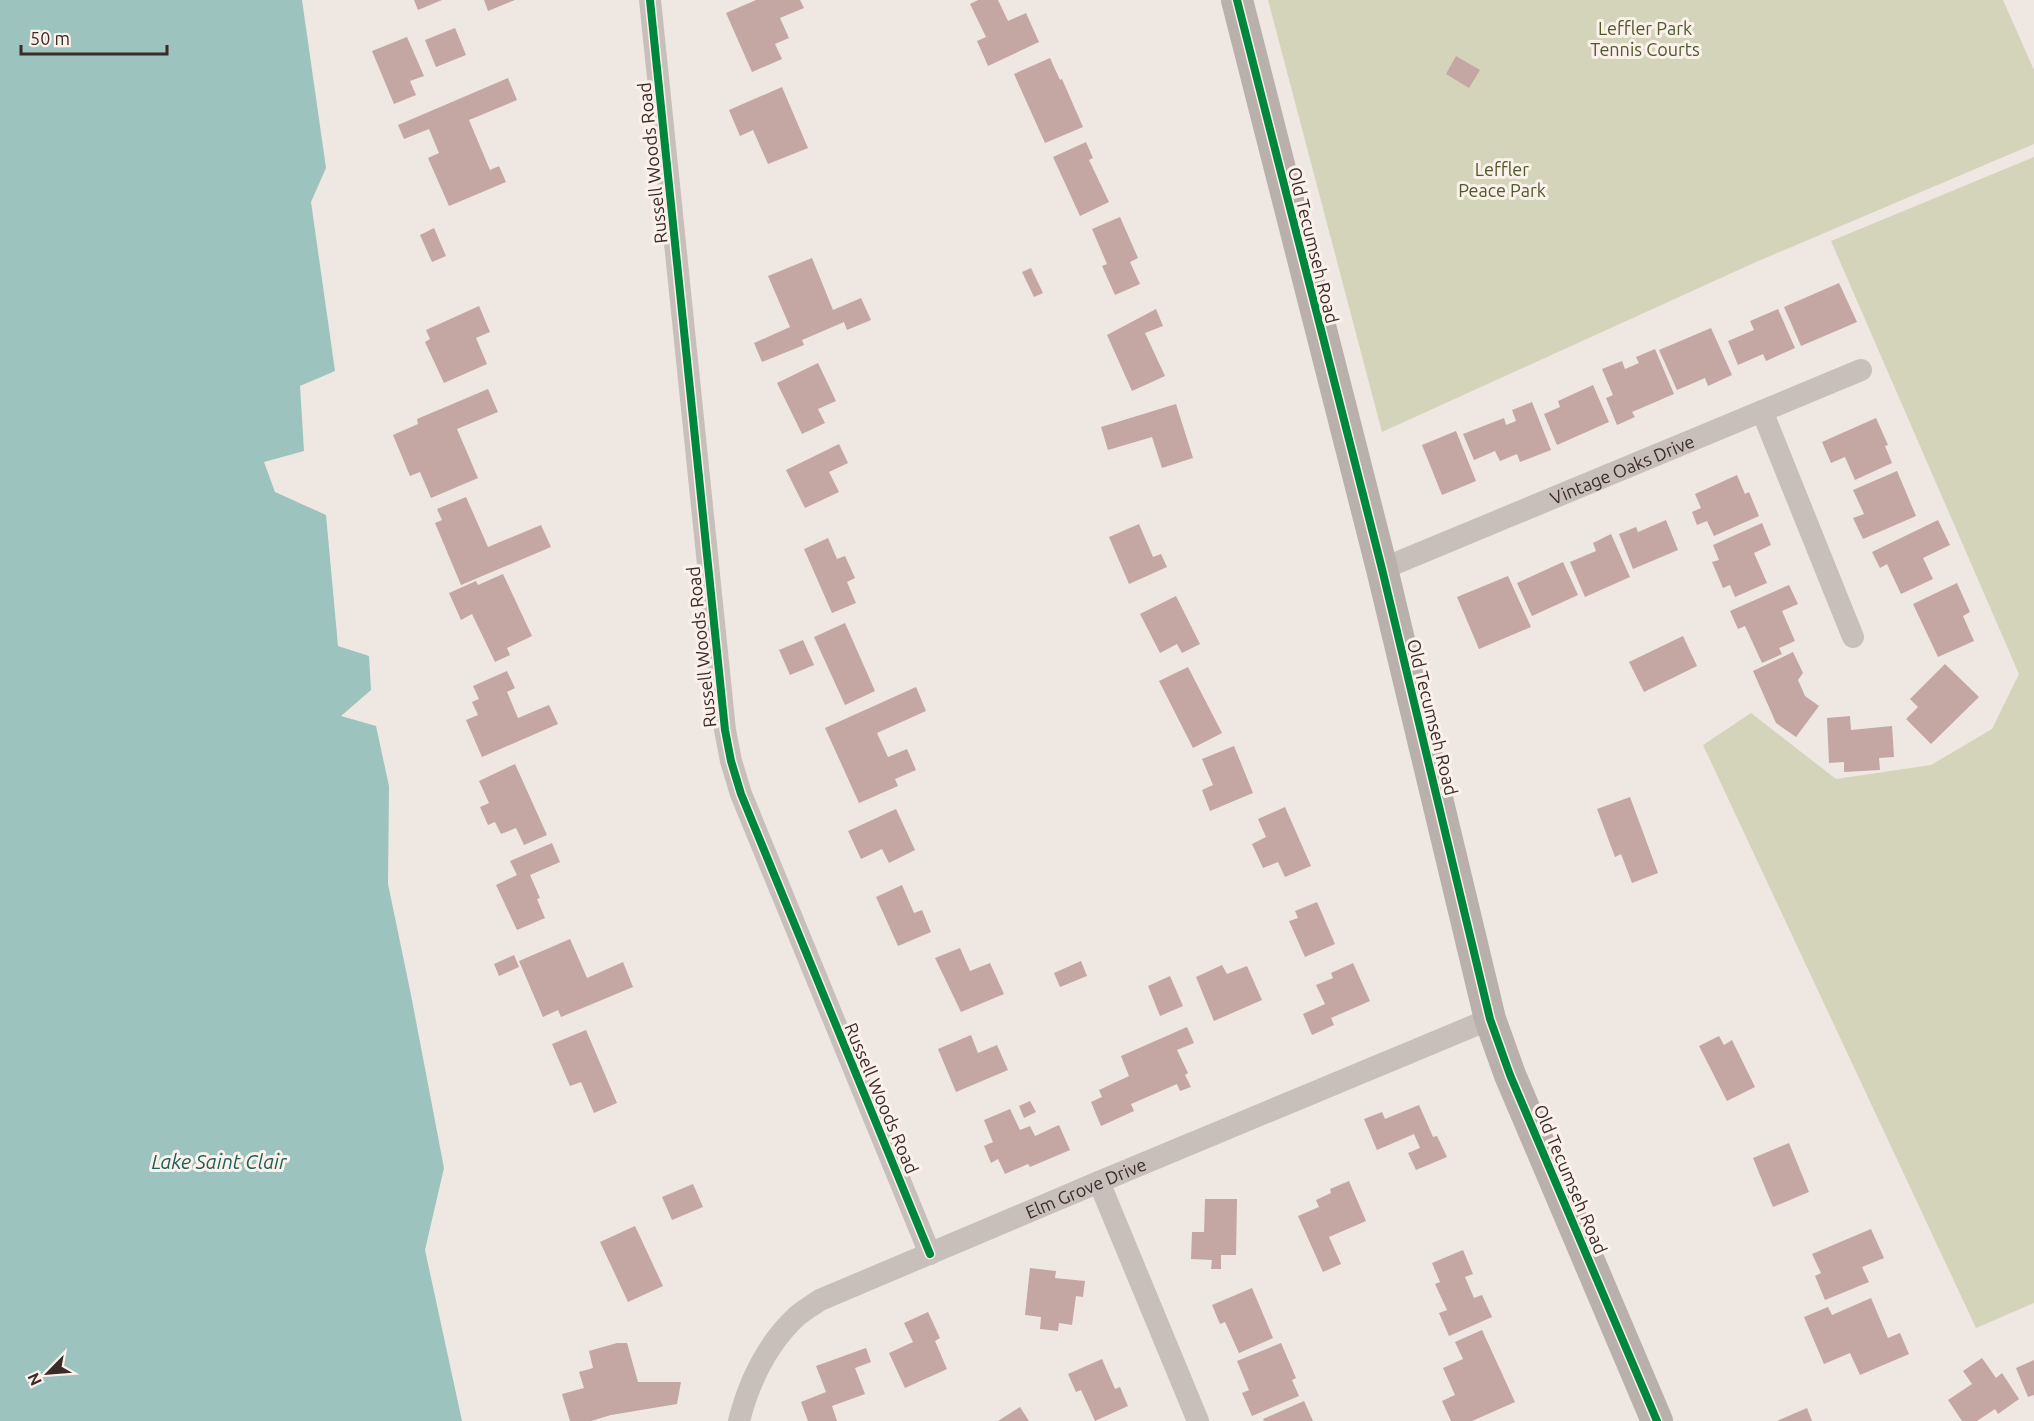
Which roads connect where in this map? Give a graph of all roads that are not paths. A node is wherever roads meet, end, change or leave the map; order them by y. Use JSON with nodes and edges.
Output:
{"nodes":[{"id":1,"x":650,"y":0,"type":"edge"},
{"id":2,"x":1237,"y":0,"type":"edge"},
{"id":3,"x":1861,"y":370,"type":"dead end"},
{"id":4,"x":1762,"y":411,"type":"junction"},
{"id":5,"x":1382,"y":569,"type":"junction"},
{"id":6,"x":1853,"y":637,"type":"dead end"},
{"id":7,"x":1490,"y":1019,"type":"junction"},
{"id":8,"x":1099,"y":1182,"type":"junction"},
{"id":9,"x":930,"y":1254,"type":"junction"},
{"id":10,"x":740,"y":1421,"type":"edge"},
{"id":11,"x":1198,"y":1421,"type":"edge"},
{"id":12,"x":1657,"y":1421,"type":"edge"}],
"edges":[{"from":1,"to":9,"type":"street","name":"Russell Woods Road"},
{"from":2,"to":5,"type":"main road","name":"Old Tecumseh Road"},
{"from":3,"to":4,"type":"street","name":"Vintage Oaks Drive"},
{"from":4,"to":5,"type":"street","name":"Vintage Oaks Drive"},
{"from":4,"to":6,"type":"street"},
{"from":5,"to":7,"type":"main road","name":"Old Tecumseh Road"},
{"from":7,"to":8,"type":"street","name":"Elm Grove Drive"},
{"from":7,"to":12,"type":"main road","name":"Old Tecumseh Road"},
{"from":8,"to":9,"type":"street","name":"Elm Grove Drive"},
{"from":8,"to":11,"type":"street"},
{"from":9,"to":10,"type":"street","name":"Elm Grove Drive"}]}
